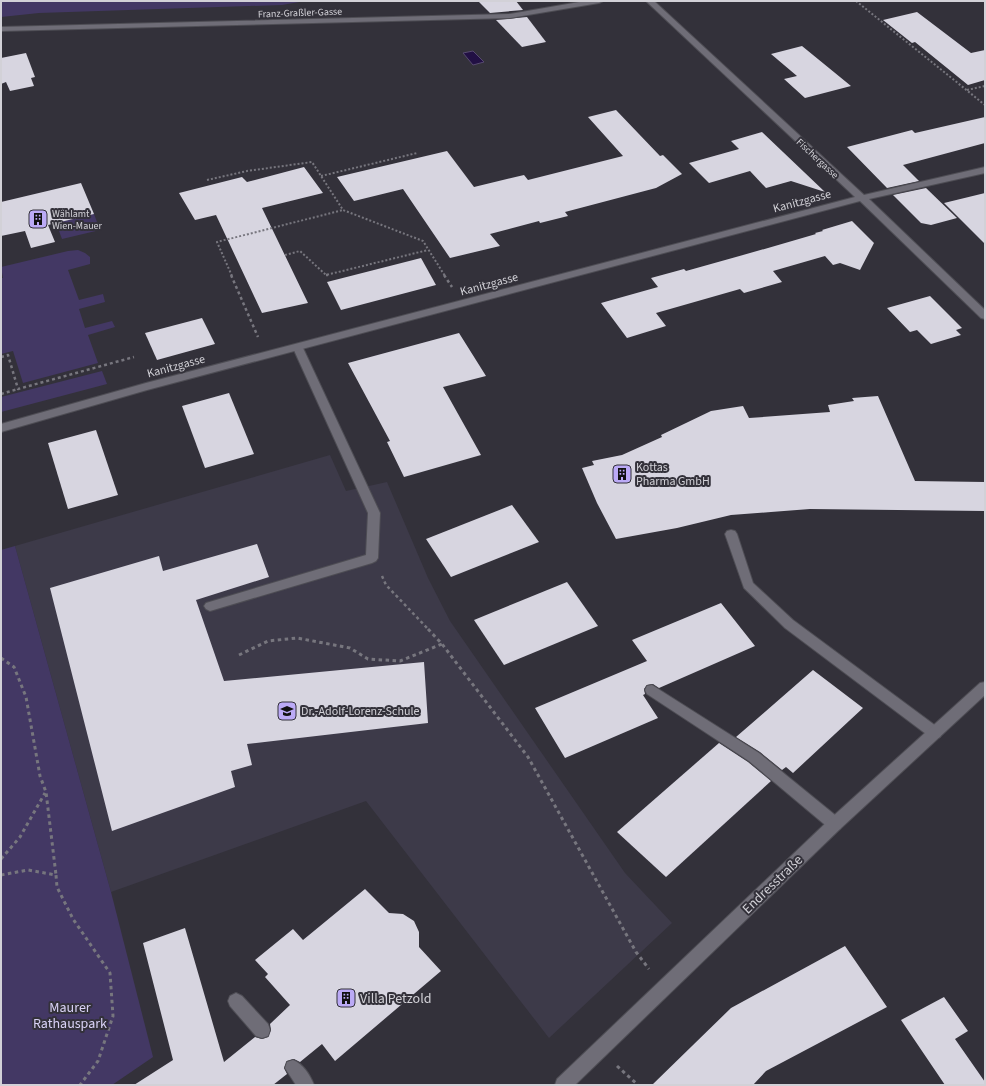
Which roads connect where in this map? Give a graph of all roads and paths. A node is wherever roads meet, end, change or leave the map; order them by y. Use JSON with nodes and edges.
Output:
{"nodes":[{"id":1,"x":599,"y":1,"type":"edge"},
{"id":2,"x":650,"y":1,"type":"edge"},
{"id":3,"x":856,"y":1,"type":"edge"},
{"id":4,"x":1,"y":29,"type":"edge"},
{"id":5,"x":985,"y":86,"type":"edge"},
{"id":6,"x":966,"y":90,"type":"junction"},
{"id":7,"x":985,"y":105,"type":"edge"},
{"id":8,"x":417,"y":153,"type":"dead end"},
{"id":9,"x":985,"y":170,"type":"edge"},
{"id":10,"x":321,"y":176,"type":"junction"},
{"id":11,"x":207,"y":180,"type":"dead end"},
{"id":12,"x":862,"y":198,"type":"junction"},
{"id":13,"x":343,"y":210,"type":"junction"},
{"id":14,"x":428,"y":250,"type":"junction"},
{"id":15,"x":284,"y":255,"type":"dead end"},
{"id":16,"x":464,"y":304,"type":"junction"},
{"id":17,"x":985,"y":316,"type":"edge"},
{"id":18,"x":298,"y":348,"type":"junction"},
{"id":19,"x":267,"y":356,"type":"junction"},
{"id":20,"x":1,"y":357,"type":"edge"},
{"id":21,"x":134,"y":358,"type":"dead end"},
{"id":22,"x":18,"y":389,"type":"junction"},
{"id":23,"x":1,"y":394,"type":"edge"},
{"id":24,"x":1,"y":428,"type":"edge"},
{"id":25,"x":731,"y":534,"type":"dead end"},
{"id":26,"x":372,"y":558,"type":"junction"},
{"id":27,"x":210,"y":606,"type":"dead end"},
{"id":28,"x":442,"y":644,"type":"junction"},
{"id":29,"x":239,"y":655,"type":"dead end"},
{"id":30,"x":1,"y":658,"type":"edge"},
{"id":31,"x":985,"y":687,"type":"edge"},
{"id":32,"x":652,"y":690,"type":"dead end"},
{"id":33,"x":935,"y":733,"type":"junction"},
{"id":34,"x":46,"y":792,"type":"junction"},
{"id":35,"x":835,"y":824,"type":"junction"},
{"id":36,"x":1,"y":859,"type":"edge"},
{"id":37,"x":1,"y":875,"type":"edge"},
{"id":38,"x":56,"y":875,"type":"junction"},
{"id":39,"x":664,"y":988,"type":"junction"},
{"id":40,"x":236,"y":1001,"type":"dead end"},
{"id":41,"x":262,"y":1030,"type":"dead end"},
{"id":42,"x":293,"y":1068,"type":"dead end"},
{"id":43,"x":80,"y":1085,"type":"edge"},
{"id":44,"x":306,"y":1085,"type":"edge"},
{"id":45,"x":563,"y":1085,"type":"edge"}],
"edges":[{"from":1,"to":4,"type":"street","name":"Franz-Graßler-Gasse"},
{"from":2,"to":12,"type":"street","name":"Fischergasse"},
{"from":3,"to":6,"type":"path"},
{"from":5,"to":6,"type":"path"},
{"from":6,"to":7,"type":"path"},
{"from":8,"to":10,"type":"path"},
{"from":9,"to":12,"type":"street","name":"Kanitzgasse"},
{"from":10,"to":11,"type":"path"},
{"from":10,"to":13,"type":"path"},
{"from":12,"to":16,"type":"street","name":"Kanitzgasse"},
{"from":12,"to":17,"type":"street","name":"Fischergasse"},
{"from":13,"to":14,"type":"path"},
{"from":13,"to":19,"type":"path"},
{"from":14,"to":15,"type":"path"},
{"from":14,"to":16,"type":"path"},
{"from":16,"to":18,"type":"street","name":"Kanitzgasse"},
{"from":18,"to":19,"type":"street","name":"Kanitzgasse"},
{"from":18,"to":26,"type":"street"},
{"from":19,"to":24,"type":"street","name":"Kanitzgasse"},
{"from":20,"to":22,"type":"path"},
{"from":21,"to":22,"type":"path"},
{"from":22,"to":23,"type":"path"},
{"from":25,"to":33,"type":"street"},
{"from":26,"to":27,"type":"street"},
{"from":26,"to":28,"type":"path"},
{"from":28,"to":29,"type":"path"},
{"from":28,"to":39,"type":"path"},
{"from":30,"to":34,"type":"path"},
{"from":31,"to":33,"type":"street","name":"Endresstraße"},
{"from":32,"to":35,"type":"street"},
{"from":33,"to":35,"type":"street","name":"Endresstraße"},
{"from":34,"to":36,"type":"path"},
{"from":34,"to":38,"type":"path"},
{"from":35,"to":39,"type":"street","name":"Endresstraße"},
{"from":37,"to":38,"type":"path"},
{"from":38,"to":43,"type":"path"},
{"from":39,"to":45,"type":"street","name":"Endresstraße"},
{"from":40,"to":41,"type":"street"},
{"from":42,"to":44,"type":"street"}]}
